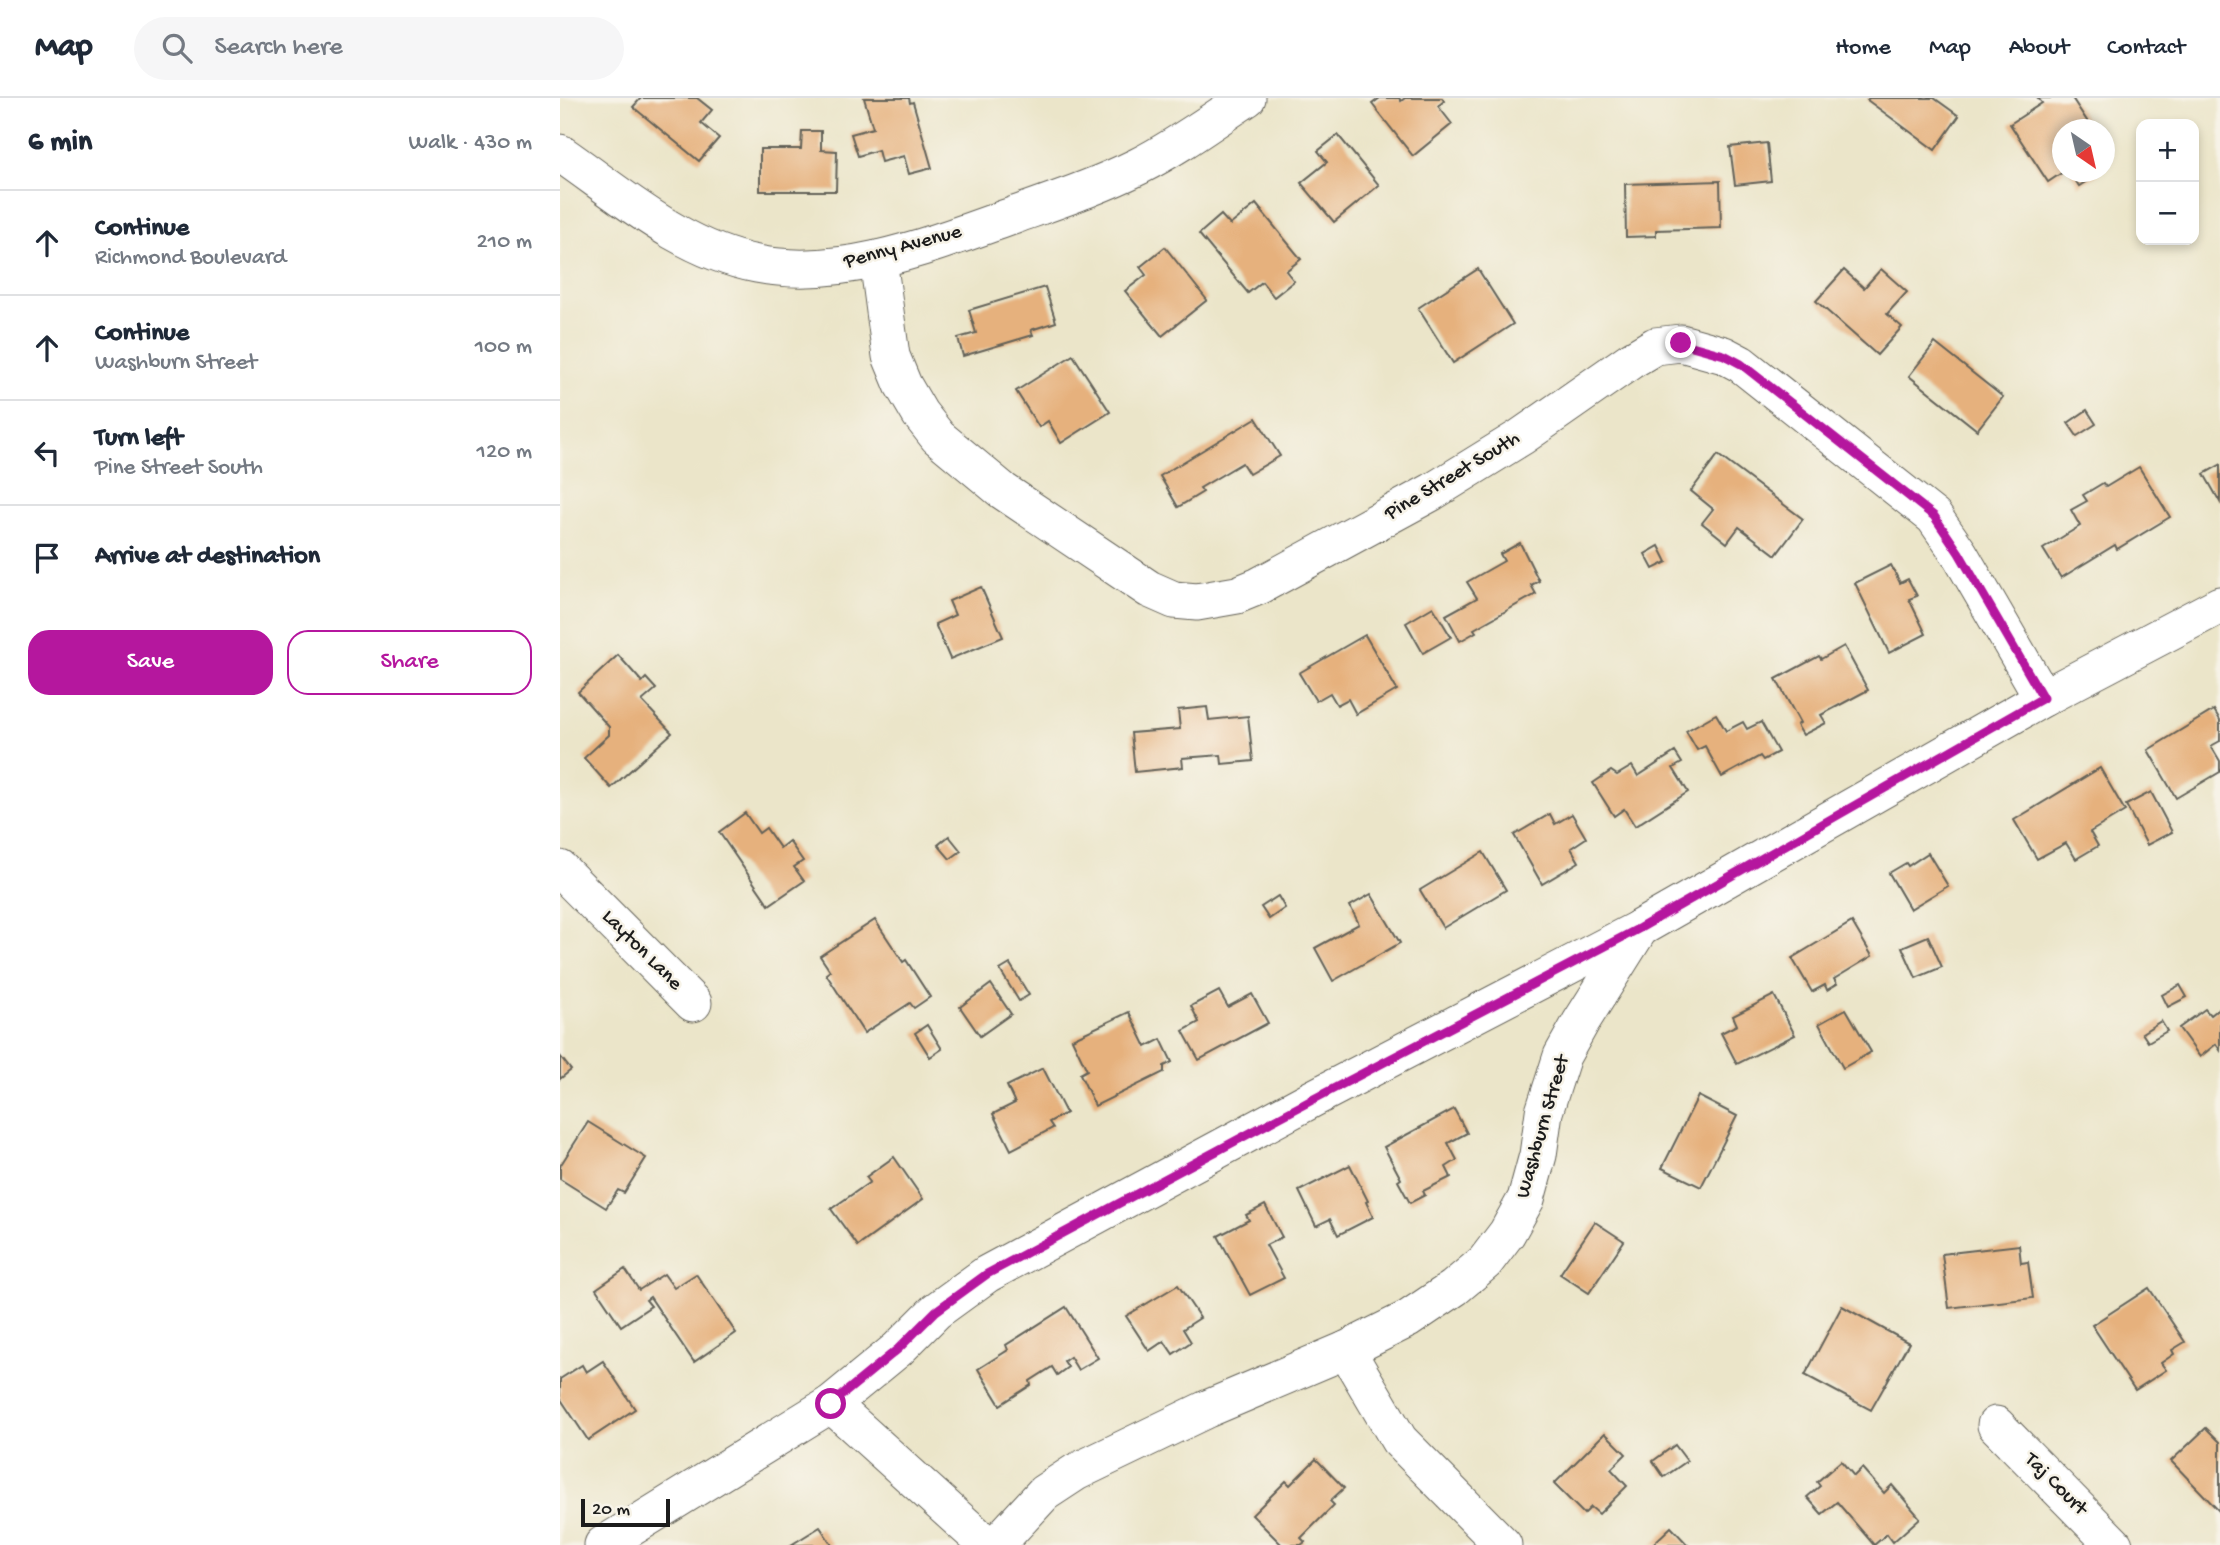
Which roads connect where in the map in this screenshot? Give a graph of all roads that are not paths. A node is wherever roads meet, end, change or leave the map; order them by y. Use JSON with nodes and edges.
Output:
{"nodes":[{"id":1,"x":1247,"y":98,"type":"edge"},
{"id":2,"x":560,"y":152,"type":"edge"},
{"id":3,"x":878,"y":259,"type":"junction"},
{"id":4,"x":2220,"y":605,"type":"edge"},
{"id":5,"x":2043,"y":698,"type":"junction"},
{"id":6,"x":560,"y":869,"type":"edge"},
{"id":7,"x":1640,"y":928,"type":"junction"},
{"id":8,"x":693,"y":1003,"type":"dead end"},
{"id":9,"x":1346,"y":1350,"type":"junction"},
{"id":10,"x":831,"y":1404,"type":"junction"},
{"id":11,"x":1996,"y":1425,"type":"dead end"},
{"id":12,"x":603,"y":1545,"type":"edge"},
{"id":13,"x":987,"y":1545,"type":"edge"},
{"id":14,"x":996,"y":1545,"type":"edge"},
{"id":15,"x":1503,"y":1545,"type":"edge"},
{"id":16,"x":2114,"y":1545,"type":"edge"}],
"edges":[{"from":1,"to":3,"type":"street","name":"Penny Avenue"},
{"from":2,"to":3,"type":"street","name":"Penny Avenue"},
{"from":3,"to":5,"type":"street","name":"Pine Street South"},
{"from":4,"to":5,"type":"street","name":"Washburn Street"},
{"from":5,"to":7,"type":"street","name":"Washburn Street"},
{"from":6,"to":8,"type":"street","name":"Layton Lane"},
{"from":7,"to":9,"type":"street","name":"Washburn Street"},
{"from":7,"to":10,"type":"street"},
{"from":9,"to":14,"type":"street","name":"Washburn Street"},
{"from":9,"to":15,"type":"street"},
{"from":10,"to":12,"type":"street"},
{"from":10,"to":13,"type":"street"},
{"from":11,"to":16,"type":"street","name":"Taj Court"}]}
